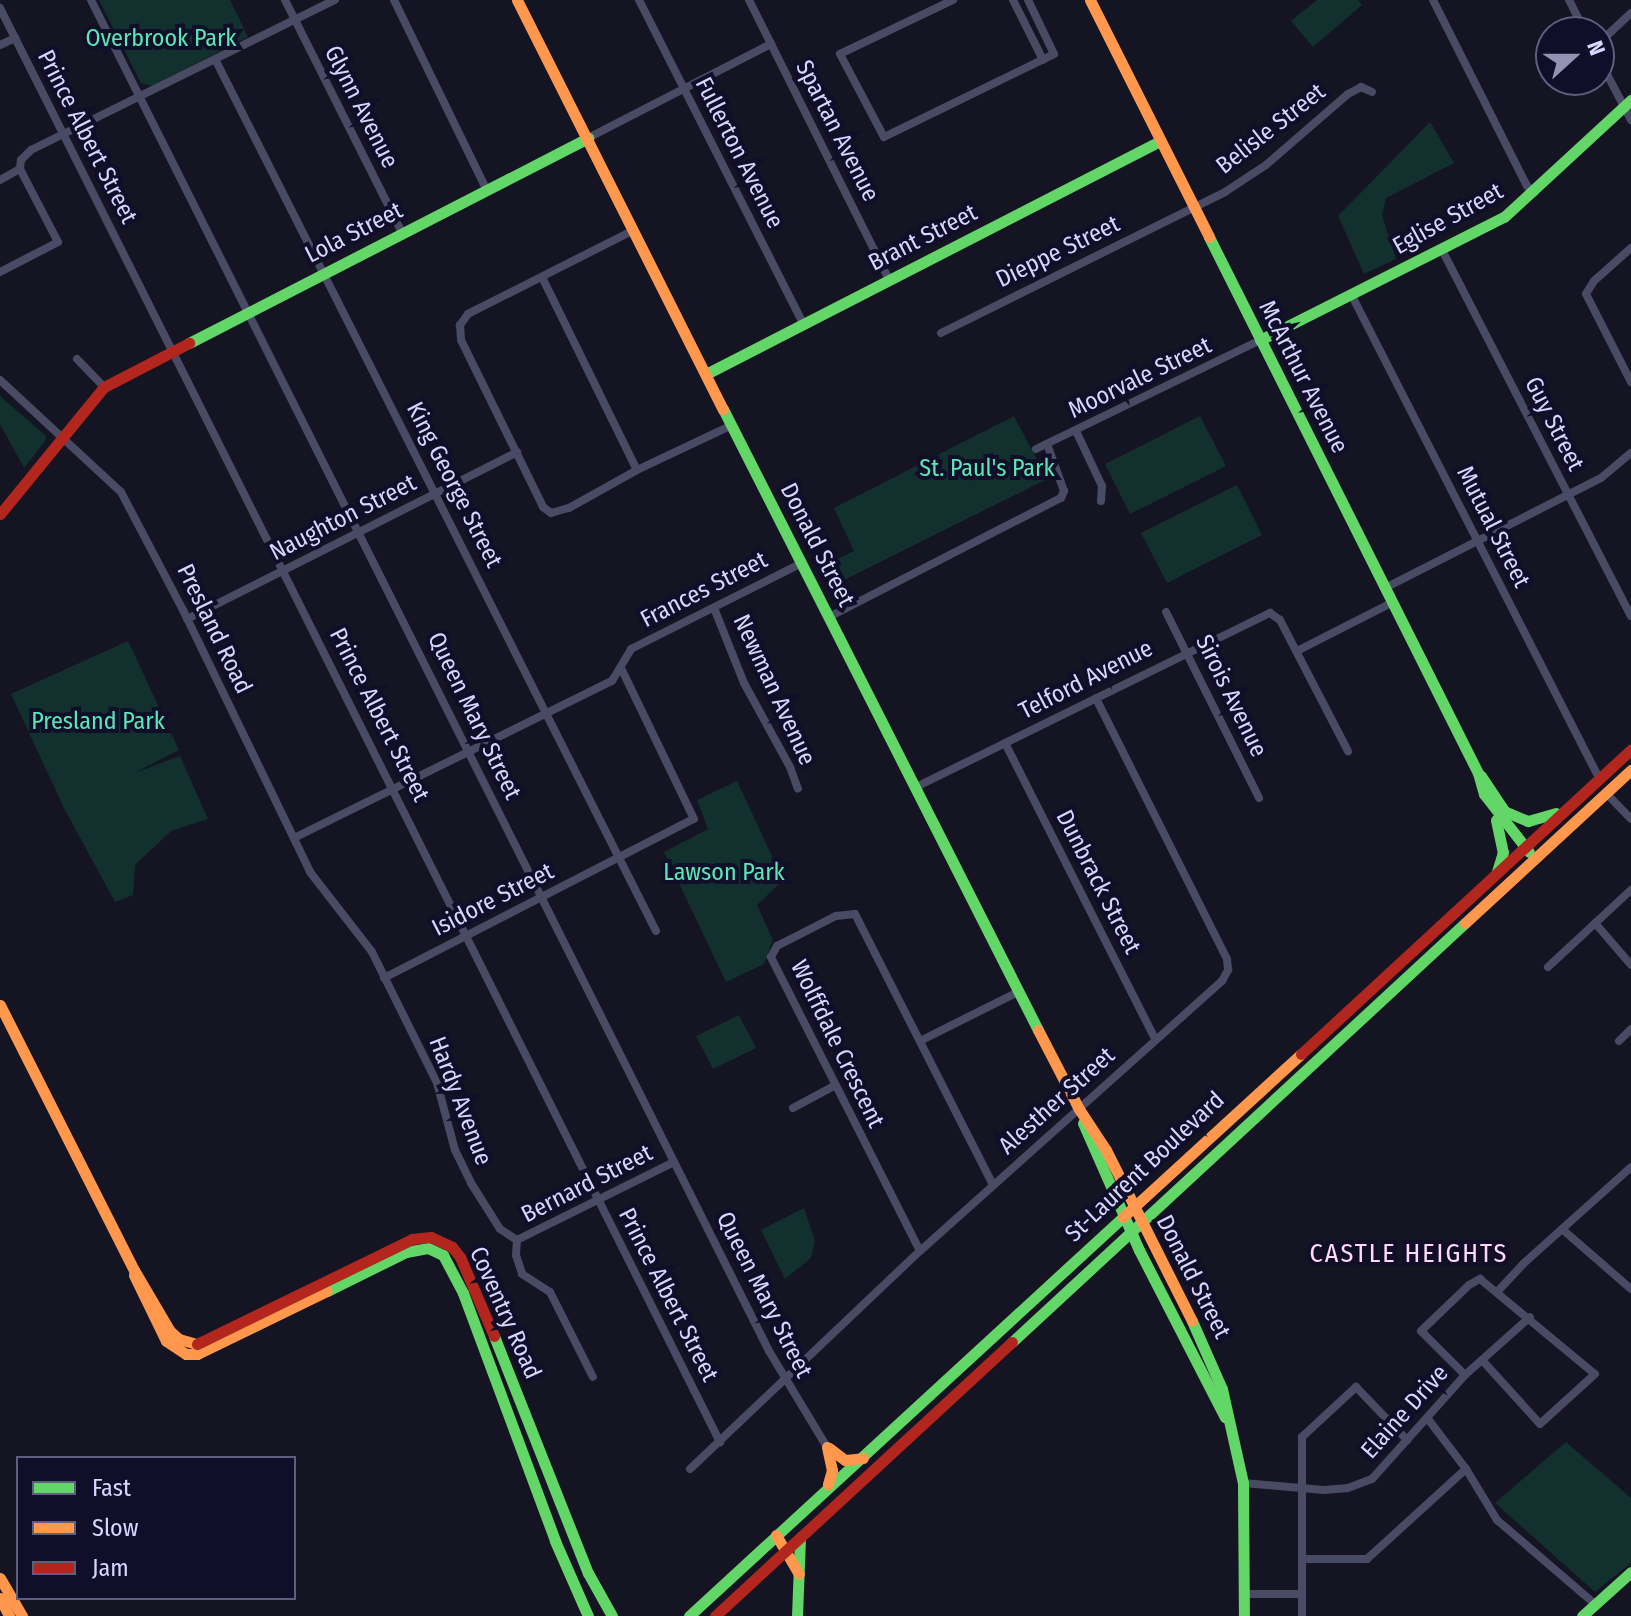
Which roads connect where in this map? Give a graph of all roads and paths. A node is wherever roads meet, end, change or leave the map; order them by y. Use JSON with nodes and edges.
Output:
{"nodes":[{"id":1,"x":91,"y":0,"type":"edge"},
{"id":2,"x":285,"y":0,"type":"edge"},
{"id":3,"x":335,"y":0,"type":"edge"},
{"id":4,"x":394,"y":0,"type":"edge"},
{"id":5,"x":517,"y":0,"type":"edge"},
{"id":6,"x":639,"y":0,"type":"edge"},
{"id":7,"x":749,"y":0,"type":"edge"},
{"id":8,"x":953,"y":0,"type":"edge"},
{"id":9,"x":1013,"y":0,"type":"edge"},
{"id":10,"x":1028,"y":0,"type":"edge"},
{"id":11,"x":1090,"y":0,"type":"edge"},
{"id":12,"x":1433,"y":0,"type":"edge"},
{"id":13,"x":0,"y":8,"type":"edge"},
{"id":14,"x":1631,"y":13,"type":"edge"},
{"id":15,"x":296,"y":20,"type":"junction"},
{"id":16,"x":1615,"y":28,"type":"edge"},
{"id":17,"x":15,"y":38,"type":"junction"},
{"id":18,"x":771,"y":44,"type":"junction"},
{"id":19,"x":0,"y":45,"type":"edge"},
{"id":20,"x":215,"y":59,"type":"junction"},
{"id":21,"x":1043,"y":60,"type":"junction"},
{"id":22,"x":1615,"y":83,"type":"edge"},
{"id":23,"x":684,"y":88,"type":"junction"},
{"id":24,"x":1372,"y":92,"type":"dead end"},
{"id":25,"x":140,"y":99,"type":"junction"},
{"id":26,"x":1628,"y":103,"type":"edge"},
{"id":27,"x":1631,"y":120,"type":"edge"},
{"id":28,"x":64,"y":136,"type":"junction"},
{"id":29,"x":588,"y":138,"type":"junction"},
{"id":30,"x":1160,"y":141,"type":"junction"},
{"id":31,"x":20,"y":169,"type":"junction"},
{"id":32,"x":0,"y":180,"type":"edge"},
{"id":33,"x":487,"y":191,"type":"junction"},
{"id":34,"x":1534,"y":193,"type":"junction"},
{"id":35,"x":1194,"y":208,"type":"junction"},
{"id":36,"x":634,"y":230,"type":"junction"},
{"id":37,"x":402,"y":233,"type":"junction"},
{"id":38,"x":1631,"y":248,"type":"edge"},
{"id":39,"x":1442,"y":250,"type":"junction"},
{"id":40,"x":0,"y":272,"type":"edge"},
{"id":41,"x":324,"y":273,"type":"junction"},
{"id":42,"x":542,"y":277,"type":"junction"},
{"id":43,"x":889,"y":280,"type":"junction"},
{"id":44,"x":1351,"y":294,"type":"junction"},
{"id":45,"x":248,"y":312,"type":"junction"},
{"id":46,"x":804,"y":325,"type":"junction"},
{"id":47,"x":941,"y":333,"type":"dead end"},
{"id":48,"x":1260,"y":340,"type":"junction"},
{"id":49,"x":172,"y":350,"type":"junction"},
{"id":50,"x":77,"y":359,"type":"dead end"},
{"id":51,"x":1631,"y":360,"type":"edge"},
{"id":52,"x":1623,"y":368,"type":"junction"},
{"id":53,"x":706,"y":374,"type":"junction"},
{"id":54,"x":0,"y":380,"type":"edge"},
{"id":55,"x":1631,"y":382,"type":"edge"},
{"id":56,"x":104,"y":387,"type":"junction"},
{"id":57,"x":732,"y":425,"type":"junction"},
{"id":58,"x":1076,"y":431,"type":"junction"},
{"id":59,"x":62,"y":438,"type":"junction"},
{"id":60,"x":1047,"y":444,"type":"junction"},
{"id":61,"x":1036,"y":449,"type":"dead end"},
{"id":62,"x":517,"y":452,"type":"junction"},
{"id":63,"x":1631,"y":453,"type":"edge"},
{"id":64,"x":637,"y":470,"type":"junction"},
{"id":65,"x":436,"y":493,"type":"junction"},
{"id":66,"x":1568,"y":496,"type":"junction"},
{"id":67,"x":1101,"y":501,"type":"dead end"},
{"id":68,"x":2,"y":506,"type":"edge"},
{"id":69,"x":360,"y":532,"type":"junction"},
{"id":70,"x":1479,"y":542,"type":"junction"},
{"id":71,"x":802,"y":563,"type":"junction"},
{"id":72,"x":283,"y":571,"type":"junction"},
{"id":73,"x":1385,"y":588,"type":"junction"},
{"id":74,"x":1393,"y":602,"type":"junction"},
{"id":75,"x":714,"y":608,"type":"junction"},
{"id":76,"x":1166,"y":612,"type":"dead end"},
{"id":77,"x":1631,"y":616,"type":"edge"},
{"id":78,"x":829,"y":617,"type":"junction"},
{"id":79,"x":187,"y":619,"type":"junction"},
{"id":80,"x":1297,"y":651,"type":"junction"},
{"id":81,"x":1187,"y":652,"type":"junction"},
{"id":82,"x":621,"y":668,"type":"junction"},
{"id":83,"x":1096,"y":698,"type":"junction"},
{"id":84,"x":546,"y":713,"type":"junction"},
{"id":85,"x":1005,"y":743,"type":"junction"},
{"id":86,"x":1631,"y":750,"type":"edge"},
{"id":87,"x":1348,"y":751,"type":"dead end"},
{"id":88,"x":470,"y":752,"type":"junction"},
{"id":89,"x":1631,"y":770,"type":"edge"},
{"id":90,"x":1478,"y":773,"type":"junction"},
{"id":91,"x":1599,"y":778,"type":"junction"},
{"id":92,"x":394,"y":788,"type":"junction"},
{"id":93,"x":914,"y":788,"type":"junction"},
{"id":94,"x":798,"y":789,"type":"dead end"},
{"id":95,"x":1606,"y":793,"type":"junction"},
{"id":96,"x":1259,"y":798,"type":"dead end"},
{"id":97,"x":1490,"y":805,"type":"junction"},
{"id":98,"x":1564,"y":810,"type":"junction"},
{"id":99,"x":1504,"y":811,"type":"junction"},
{"id":100,"x":1631,"y":819,"type":"edge"},
{"id":101,"x":294,"y":838,"type":"junction"},
{"id":102,"x":1526,"y":846,"type":"junction"},
{"id":103,"x":1536,"y":857,"type":"junction"},
{"id":104,"x":620,"y":859,"type":"junction"},
{"id":105,"x":1497,"y":872,"type":"junction"},
{"id":106,"x":1631,"y":890,"type":"edge"},
{"id":107,"x":542,"y":897,"type":"junction"},
{"id":108,"x":1595,"y":923,"type":"junction"},
{"id":109,"x":354,"y":924,"type":"joint"},
{"id":110,"x":656,"y":931,"type":"dead end"},
{"id":111,"x":467,"y":936,"type":"junction"},
{"id":112,"x":1631,"y":965,"type":"edge"},
{"id":113,"x":1548,"y":967,"type":"dead end"},
{"id":114,"x":384,"y":978,"type":"junction"},
{"id":115,"x":1018,"y":992,"type":"junction"},
{"id":116,"x":0,"y":1005,"type":"edge"},
{"id":117,"x":1631,"y":1029,"type":"edge"},
{"id":118,"x":1155,"y":1039,"type":"junction"},
{"id":119,"x":920,"y":1041,"type":"junction"},
{"id":120,"x":1619,"y":1041,"type":"dead end"},
{"id":121,"x":834,"y":1086,"type":"junction"},
{"id":122,"x":793,"y":1108,"type":"dead end"},
{"id":123,"x":1079,"y":1109,"type":"junction"},
{"id":124,"x":674,"y":1162,"type":"junction"},
{"id":125,"x":1631,"y":1167,"type":"edge"},
{"id":126,"x":993,"y":1185,"type":"junction"},
{"id":127,"x":597,"y":1200,"type":"junction"},
{"id":128,"x":1134,"y":1208,"type":"junction"},
{"id":129,"x":1124,"y":1217,"type":"junction"},
{"id":130,"x":1141,"y":1221,"type":"junction"},
{"id":131,"x":1562,"y":1229,"type":"junction"},
{"id":132,"x":1130,"y":1231,"type":"junction"},
{"id":133,"x":517,"y":1240,"type":"junction"},
{"id":134,"x":920,"y":1251,"type":"junction"},
{"id":135,"x":134,"y":1270,"type":"junction"},
{"id":136,"x":1631,"y":1289,"type":"edge"},
{"id":137,"x":1498,"y":1291,"type":"junction"},
{"id":138,"x":1530,"y":1317,"type":"junction"},
{"id":139,"x":1482,"y":1360,"type":"junction"},
{"id":140,"x":1465,"y":1375,"type":"junction"},
{"id":141,"x":593,"y":1377,"type":"dead end"},
{"id":142,"x":785,"y":1380,"type":"junction"},
{"id":143,"x":1428,"y":1419,"type":"junction"},
{"id":144,"x":1232,"y":1428,"type":"junction"},
{"id":145,"x":1407,"y":1440,"type":"junction"},
{"id":146,"x":720,"y":1442,"type":"junction"},
{"id":147,"x":827,"y":1447,"type":"junction"},
{"id":148,"x":863,"y":1458,"type":"junction"},
{"id":149,"x":690,"y":1469,"type":"dead end"},
{"id":150,"x":1466,"y":1469,"type":"junction"},
{"id":151,"x":1243,"y":1483,"type":"junction"},
{"id":152,"x":1304,"y":1488,"type":"junction"},
{"id":153,"x":824,"y":1490,"type":"junction"},
{"id":154,"x":776,"y":1535,"type":"junction"},
{"id":155,"x":800,"y":1538,"type":"junction"},
{"id":156,"x":786,"y":1550,"type":"junction"},
{"id":157,"x":1304,"y":1559,"type":"junction"},
{"id":158,"x":799,"y":1574,"type":"junction"},
{"id":159,"x":1630,"y":1574,"type":"edge"},
{"id":160,"x":0,"y":1578,"type":"edge"},
{"id":161,"x":1244,"y":1594,"type":"junction"},
{"id":162,"x":1301,"y":1594,"type":"junction"},
{"id":163,"x":0,"y":1598,"type":"edge"},
{"id":164,"x":1595,"y":1604,"type":"junction"},
{"id":165,"x":689,"y":1614,"type":"edge"},
{"id":166,"x":9,"y":1616,"type":"edge"},
{"id":167,"x":22,"y":1616,"type":"edge"},
{"id":168,"x":588,"y":1616,"type":"edge"},
{"id":169,"x":612,"y":1616,"type":"edge"},
{"id":170,"x":715,"y":1616,"type":"edge"},
{"id":171,"x":797,"y":1616,"type":"edge"},
{"id":172,"x":1244,"y":1616,"type":"edge"},
{"id":173,"x":1302,"y":1616,"type":"edge"},
{"id":174,"x":1582,"y":1616,"type":"edge"}],
"edges":[{"from":1,"to":25,"type":"street","name":"Queen Mary Street"},
{"from":2,"to":15,"type":"street","name":"Glynn Avenue"},
{"from":3,"to":15,"type":"street"},
{"from":4,"to":33,"type":"street"},
{"from":5,"to":29,"type":"main road","name":"Donald Street"},
{"from":6,"to":23,"type":"street","name":"Fullerton Avenue"},
{"from":7,"to":18,"type":"street","name":"Spartan Avenue"},
{"from":8,"to":21,"type":"street"},
{"from":9,"to":21,"type":"street"},
{"from":10,"to":21,"type":"street"},
{"from":11,"to":30,"type":"main road","name":"McArthur Avenue"},
{"from":12,"to":34,"type":"street"},
{"from":13,"to":17,"type":"street","name":"Prince Albert Street"},
{"from":14,"to":16,"type":"street"},
{"from":15,"to":20,"type":"street"},
{"from":15,"to":37,"type":"street","name":"Glynn Avenue"},
{"from":17,"to":19,"type":"street"},
{"from":17,"to":28,"type":"street","name":"Prince Albert Street"},
{"from":18,"to":23,"type":"street","name":"Lola Street"},
{"from":18,"to":43,"type":"street","name":"Spartan Avenue"},
{"from":20,"to":25,"type":"street"},
{"from":20,"to":41,"type":"street","name":"King George Street"},
{"from":22,"to":26,"type":"street"},
{"from":23,"to":29,"type":"street","name":"Lola Street"},
{"from":23,"to":46,"type":"street","name":"Fullerton Avenue"},
{"from":24,"to":35,"type":"street","name":"Belisle Street"},
{"from":25,"to":28,"type":"street"},
{"from":25,"to":45,"type":"street","name":"Queen Mary Street"},
{"from":26,"to":27,"type":"street"},
{"from":26,"to":34,"type":"main road","name":"Eglise Street"},
{"from":28,"to":31,"type":"street"},
{"from":28,"to":49,"type":"street","name":"Prince Albert Street"},
{"from":29,"to":33,"type":"main road","name":"Lola Street"},
{"from":29,"to":36,"type":"main road","name":"Donald Street"},
{"from":30,"to":35,"type":"main road","name":"McArthur Avenue"},
{"from":30,"to":43,"type":"main road","name":"Brant Street"},
{"from":31,"to":32,"type":"street"},
{"from":31,"to":40,"type":"street"},
{"from":33,"to":37,"type":"main road","name":"Lola Street"},
{"from":34,"to":39,"type":"main road","name":"Eglise Street"},
{"from":35,"to":47,"type":"street","name":"Dieppe Street"},
{"from":35,"to":48,"type":"main road","name":"McArthur Avenue"},
{"from":36,"to":42,"type":"street"},
{"from":36,"to":53,"type":"main road","name":"Donald Street"},
{"from":37,"to":41,"type":"main road","name":"Lola Street"},
{"from":38,"to":52,"type":"street"},
{"from":39,"to":44,"type":"main road","name":"Eglise Street"},
{"from":39,"to":66,"type":"street","name":"Guy Street"},
{"from":41,"to":45,"type":"main road","name":"Lola Street"},
{"from":41,"to":65,"type":"street","name":"King George Street"},
{"from":42,"to":62,"type":"street"},
{"from":42,"to":64,"type":"street"},
{"from":43,"to":46,"type":"main road","name":"Brant Street"},
{"from":44,"to":48,"type":"main road","name":"Eglise Street"},
{"from":44,"to":70,"type":"street","name":"Mutual Street"},
{"from":45,"to":49,"type":"main road","name":"Lola Street"},
{"from":45,"to":69,"type":"street","name":"Queen Mary Street"},
{"from":46,"to":53,"type":"main road","name":"Brant Street"},
{"from":48,"to":58,"type":"street","name":"Moorvale Street"},
{"from":48,"to":73,"type":"main road","name":"McArthur Avenue"},
{"from":49,"to":56,"type":"main road","name":"Lola Street"},
{"from":49,"to":72,"type":"street","name":"Prince Albert Street"},
{"from":50,"to":56,"type":"street"},
{"from":51,"to":52,"type":"street"},
{"from":52,"to":55,"type":"street"},
{"from":53,"to":57,"type":"main road","name":"Donald Street"},
{"from":54,"to":59,"type":"street","name":"Presland Road"},
{"from":56,"to":59,"type":"main road","name":"Lola Street"},
{"from":57,"to":64,"type":"street"},
{"from":57,"to":71,"type":"main road","name":"Donald Street"},
{"from":58,"to":60,"type":"street","name":"Moorvale Street"},
{"from":58,"to":67,"type":"street"},
{"from":59,"to":68,"type":"main road","name":"Lola Street"},
{"from":59,"to":79,"type":"street","name":"Presland Road"},
{"from":60,"to":61,"type":"street","name":"Moorvale Street"},
{"from":60,"to":78,"type":"street"},
{"from":62,"to":64,"type":"street"},
{"from":62,"to":65,"type":"street","name":"Naughton Street"},
{"from":63,"to":66,"type":"street"},
{"from":65,"to":69,"type":"street","name":"Naughton Street"},
{"from":65,"to":84,"type":"street","name":"King George Street"},
{"from":66,"to":70,"type":"street"},
{"from":66,"to":77,"type":"street","name":"Guy Street"},
{"from":69,"to":72,"type":"street","name":"Naughton Street"},
{"from":69,"to":88,"type":"street","name":"Queen Mary Street"},
{"from":70,"to":73,"type":"street"},
{"from":70,"to":91,"type":"street","name":"Mutual Street"},
{"from":71,"to":75,"type":"street","name":"Frances Street"},
{"from":71,"to":78,"type":"main road","name":"Donald Street"},
{"from":72,"to":79,"type":"street","name":"Naughton Street"},
{"from":72,"to":92,"type":"street","name":"Prince Albert Street"},
{"from":73,"to":74,"type":"main road","name":"McArthur Avenue"},
{"from":74,"to":80,"type":"street"},
{"from":74,"to":90,"type":"main road","name":"McArthur Avenue"},
{"from":75,"to":82,"type":"street","name":"Frances Street"},
{"from":75,"to":94,"type":"street","name":"Newman Avenue"},
{"from":76,"to":81,"type":"street","name":"Sirois Avenue"},
{"from":78,"to":93,"type":"main road","name":"Donald Street"},
{"from":79,"to":101,"type":"street","name":"Presland Road"},
{"from":80,"to":81,"type":"street","name":"Telford Avenue"},
{"from":80,"to":87,"type":"street"},
{"from":81,"to":83,"type":"street","name":"Telford Avenue"},
{"from":81,"to":96,"type":"street","name":"Sirois Avenue"},
{"from":82,"to":84,"type":"street","name":"Frances Street"},
{"from":82,"to":104,"type":"street","name":"Isidore Street"},
{"from":83,"to":85,"type":"street","name":"Telford Avenue"},
{"from":83,"to":118,"type":"street","name":"Alesther Street"},
{"from":84,"to":88,"type":"street","name":"Frances Street"},
{"from":84,"to":104,"type":"street","name":"King George Street"},
{"from":85,"to":93,"type":"street","name":"Telford Avenue"},
{"from":85,"to":118,"type":"street","name":"Dunbrack Street"},
{"from":86,"to":91,"type":"main road","name":"St-Laurent Boulevard"},
{"from":88,"to":92,"type":"street","name":"Frances Street"},
{"from":88,"to":107,"type":"street","name":"Queen Mary Street"},
{"from":89,"to":95,"type":"main road","name":"St-Laurent Boulevard"},
{"from":90,"to":97,"type":"main road","name":"McArthur Avenue"},
{"from":90,"to":99,"type":"main road","name":"McArthur Avenue"},
{"from":91,"to":98,"type":"main road","name":"St-Laurent Boulevard"},
{"from":92,"to":101,"type":"street","name":"Frances Street"},
{"from":92,"to":111,"type":"street","name":"Prince Albert Street"},
{"from":93,"to":115,"type":"main road","name":"Donald Street"},
{"from":95,"to":100,"type":"street"},
{"from":95,"to":103,"type":"main road","name":"St-Laurent Boulevard"},
{"from":97,"to":102,"type":"main road","name":"McArthur Avenue"},
{"from":97,"to":105,"type":"main road"},
{"from":98,"to":99,"type":"main road"},
{"from":98,"to":102,"type":"main road","name":"St-Laurent Boulevard"},
{"from":99,"to":102,"type":"main road","name":"McArthur Avenue"},
{"from":101,"to":109,"type":"street","name":"Presland Road"},
{"from":102,"to":103,"type":"main road","name":"McArthur Avenue"},
{"from":102,"to":105,"type":"main road","name":"St-Laurent Boulevard"},
{"from":103,"to":130,"type":"main road","name":"St-Laurent Boulevard"},
{"from":104,"to":107,"type":"street","name":"Isidore Street"},
{"from":104,"to":110,"type":"street","name":"King George Street"},
{"from":105,"to":128,"type":"main road","name":"St-Laurent Boulevard"},
{"from":106,"to":108,"type":"street"},
{"from":107,"to":111,"type":"street","name":"Isidore Street"},
{"from":107,"to":124,"type":"street","name":"Queen Mary Street"},
{"from":108,"to":112,"type":"street"},
{"from":108,"to":113,"type":"street"},
{"from":109,"to":114,"type":"street","name":"Hardy Avenue"},
{"from":111,"to":114,"type":"street","name":"Isidore Street"},
{"from":111,"to":127,"type":"street","name":"Prince Albert Street"},
{"from":114,"to":133,"type":"street","name":"Hardy Avenue"},
{"from":115,"to":119,"type":"street"},
{"from":115,"to":123,"type":"main road","name":"Donald Street"},
{"from":116,"to":135,"type":"main road","name":"Coventry Road"},
{"from":117,"to":120,"type":"street"},
{"from":118,"to":123,"type":"street","name":"Alesther Street"},
{"from":119,"to":121,"type":"street","name":"Wolffdale Crescent"},
{"from":119,"to":126,"type":"street","name":"Wolffdale Crescent"},
{"from":121,"to":122,"type":"street"},
{"from":121,"to":134,"type":"street","name":"Wolffdale Crescent"},
{"from":123,"to":126,"type":"street","name":"Alesther Street"},
{"from":123,"to":128,"type":"main road","name":"Donald Street"},
{"from":123,"to":129,"type":"main road","name":"Donald Street"},
{"from":124,"to":127,"type":"street","name":"Bernard Street"},
{"from":124,"to":142,"type":"street","name":"Queen Mary Street"},
{"from":125,"to":131,"type":"street"},
{"from":126,"to":134,"type":"street","name":"Alesther Street"},
{"from":127,"to":133,"type":"street","name":"Bernard Street"},
{"from":127,"to":146,"type":"street","name":"Prince Albert Street"},
{"from":128,"to":129,"type":"main road","name":"St-Laurent Boulevard"},
{"from":128,"to":130,"type":"main road","name":"Donald Street"},
{"from":129,"to":132,"type":"main road","name":"Donald Street"},
{"from":129,"to":148,"type":"main road","name":"St-Laurent Boulevard"},
{"from":130,"to":132,"type":"main road","name":"St-Laurent Boulevard"},
{"from":130,"to":144,"type":"main road","name":"Donald Street"},
{"from":131,"to":136,"type":"street"},
{"from":131,"to":137,"type":"street"},
{"from":132,"to":144,"type":"main road","name":"Donald Street"},
{"from":132,"to":155,"type":"main road","name":"St-Laurent Boulevard"},
{"from":133,"to":141,"type":"street"},
{"from":134,"to":142,"type":"street","name":"Alesther Street"},
{"from":135,"to":168,"type":"main road","name":"Coventry Road"},
{"from":135,"to":169,"type":"main road","name":"Coventry Road"},
{"from":137,"to":138,"type":"street"},
{"from":137,"to":140,"type":"street"},
{"from":138,"to":139,"type":"street","name":"Elaine Drive"},
{"from":138,"to":139,"type":"street"},
{"from":139,"to":140,"type":"street","name":"Elaine Drive"},
{"from":140,"to":143,"type":"street","name":"Elaine Drive"},
{"from":142,"to":146,"type":"street","name":"Alesther Street"},
{"from":142,"to":147,"type":"street","name":"Queen Mary Street"},
{"from":143,"to":145,"type":"street","name":"Elaine Drive"},
{"from":143,"to":150,"type":"street"},
{"from":144,"to":151,"type":"main road","name":"Donald Street"},
{"from":145,"to":152,"type":"street","name":"Elaine Drive"},
{"from":145,"to":152,"type":"street"},
{"from":146,"to":149,"type":"street","name":"Alesther Street"},
{"from":147,"to":148,"type":"main road"},
{"from":147,"to":153,"type":"main road"},
{"from":148,"to":153,"type":"main road","name":"St-Laurent Boulevard"},
{"from":150,"to":157,"type":"street"},
{"from":150,"to":164,"type":"street"},
{"from":151,"to":152,"type":"street","name":"Elaine Drive"},
{"from":151,"to":161,"type":"main road","name":"Donald Street"},
{"from":152,"to":157,"type":"street"},
{"from":153,"to":154,"type":"main road","name":"St-Laurent Boulevard"},
{"from":154,"to":156,"type":"main road"},
{"from":154,"to":165,"type":"main road","name":"St-Laurent Boulevard"},
{"from":155,"to":156,"type":"main road","name":"St-Laurent Boulevard"},
{"from":155,"to":158,"type":"main road"},
{"from":156,"to":158,"type":"main road"},
{"from":156,"to":170,"type":"main road","name":"St-Laurent Boulevard"},
{"from":157,"to":162,"type":"street"},
{"from":158,"to":171,"type":"main road"},
{"from":159,"to":164,"type":"main road"},
{"from":160,"to":167,"type":"main road"},
{"from":161,"to":162,"type":"street"},
{"from":161,"to":172,"type":"main road","name":"Donald Street"},
{"from":162,"to":173,"type":"street"},
{"from":163,"to":166,"type":"main road"},
{"from":164,"to":174,"type":"main road"}]}
